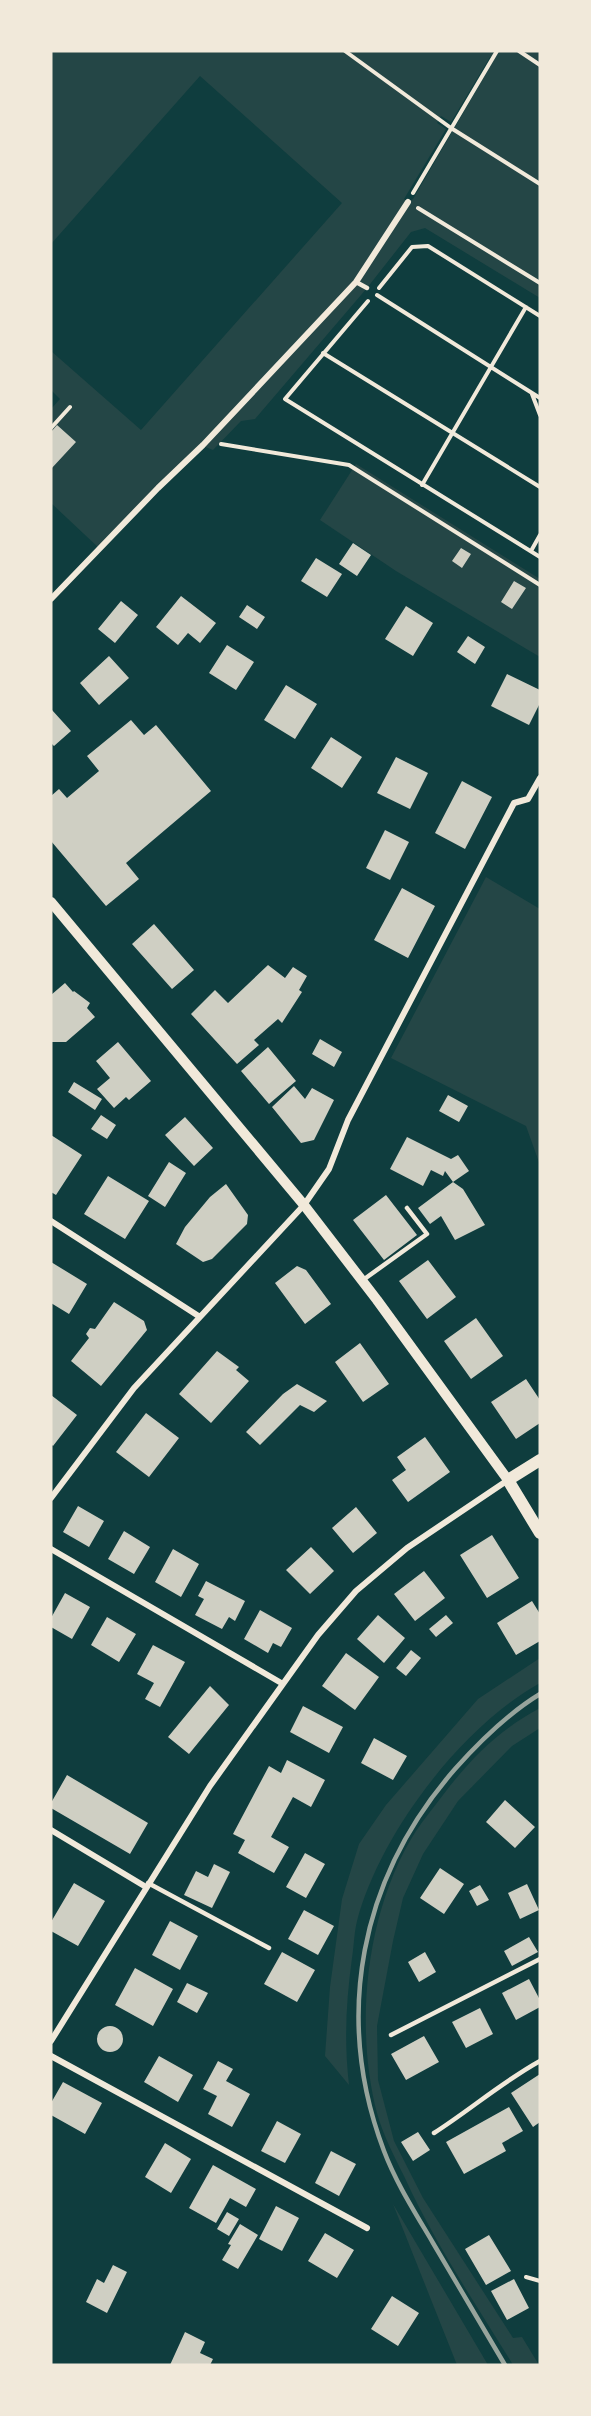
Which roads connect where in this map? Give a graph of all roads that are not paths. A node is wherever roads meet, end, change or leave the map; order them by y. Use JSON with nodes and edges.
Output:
{"nodes":[{"id":1,"x":408,"y":202,"type":"road end"},
{"id":2,"x":356,"y":282,"type":"junction"},
{"id":3,"x":367,"y":288,"type":"dead end"},
{"id":4,"x":51,"y":599,"type":"edge"},
{"id":5,"x":540,"y":778,"type":"edge"},
{"id":6,"x":51,"y":902,"type":"edge"},
{"id":7,"x":304,"y":1204,"type":"junction"},
{"id":8,"x":407,"y":1208,"type":"dead end"},
{"id":9,"x":51,"y":1221,"type":"edge"},
{"id":10,"x":362,"y":1281,"type":"junction"},
{"id":11,"x":200,"y":1317,"type":"junction"},
{"id":12,"x":540,"y":1460,"type":"edge"},
{"id":13,"x":508,"y":1480,"type":"junction"},
{"id":14,"x":51,"y":1498,"type":"edge"},
{"id":15,"x":540,"y":1533,"type":"edge"},
{"id":16,"x":51,"y":1549,"type":"edge"},
{"id":17,"x":283,"y":1684,"type":"junction"},
{"id":18,"x":51,"y":1830,"type":"edge"},
{"id":19,"x":147,"y":1885,"type":"junction"},
{"id":20,"x":268,"y":1948,"type":"dead end"},
{"id":21,"x":540,"y":1959,"type":"edge"},
{"id":22,"x":391,"y":2035,"type":"dead end"},
{"id":23,"x":51,"y":2041,"type":"edge"},
{"id":24,"x":51,"y":2056,"type":"edge"},
{"id":25,"x":540,"y":2061,"type":"edge"},
{"id":26,"x":434,"y":2133,"type":"dead end"},
{"id":27,"x":368,"y":2228,"type":"dead end"}],
"edges":[{"from":1,"to":2,"type":"street"},
{"from":2,"to":3,"type":"lane"},
{"from":2,"to":4,"type":"street"},
{"from":5,"to":7,"type":"street"},
{"from":6,"to":7,"type":"street"},
{"from":7,"to":10,"type":"street"},
{"from":7,"to":11,"type":"street"},
{"from":8,"to":10,"type":"lane"},
{"from":9,"to":11,"type":"street"},
{"from":10,"to":13,"type":"street"},
{"from":11,"to":14,"type":"street"},
{"from":12,"to":13,"type":"main road"},
{"from":13,"to":15,"type":"main road"},
{"from":13,"to":17,"type":"street"},
{"from":16,"to":17,"type":"street"},
{"from":17,"to":19,"type":"street"},
{"from":18,"to":19,"type":"street"},
{"from":19,"to":20,"type":"lane"},
{"from":19,"to":23,"type":"street"},
{"from":21,"to":22,"type":"lane"},
{"from":24,"to":27,"type":"street"},
{"from":25,"to":26,"type":"lane"}]}
